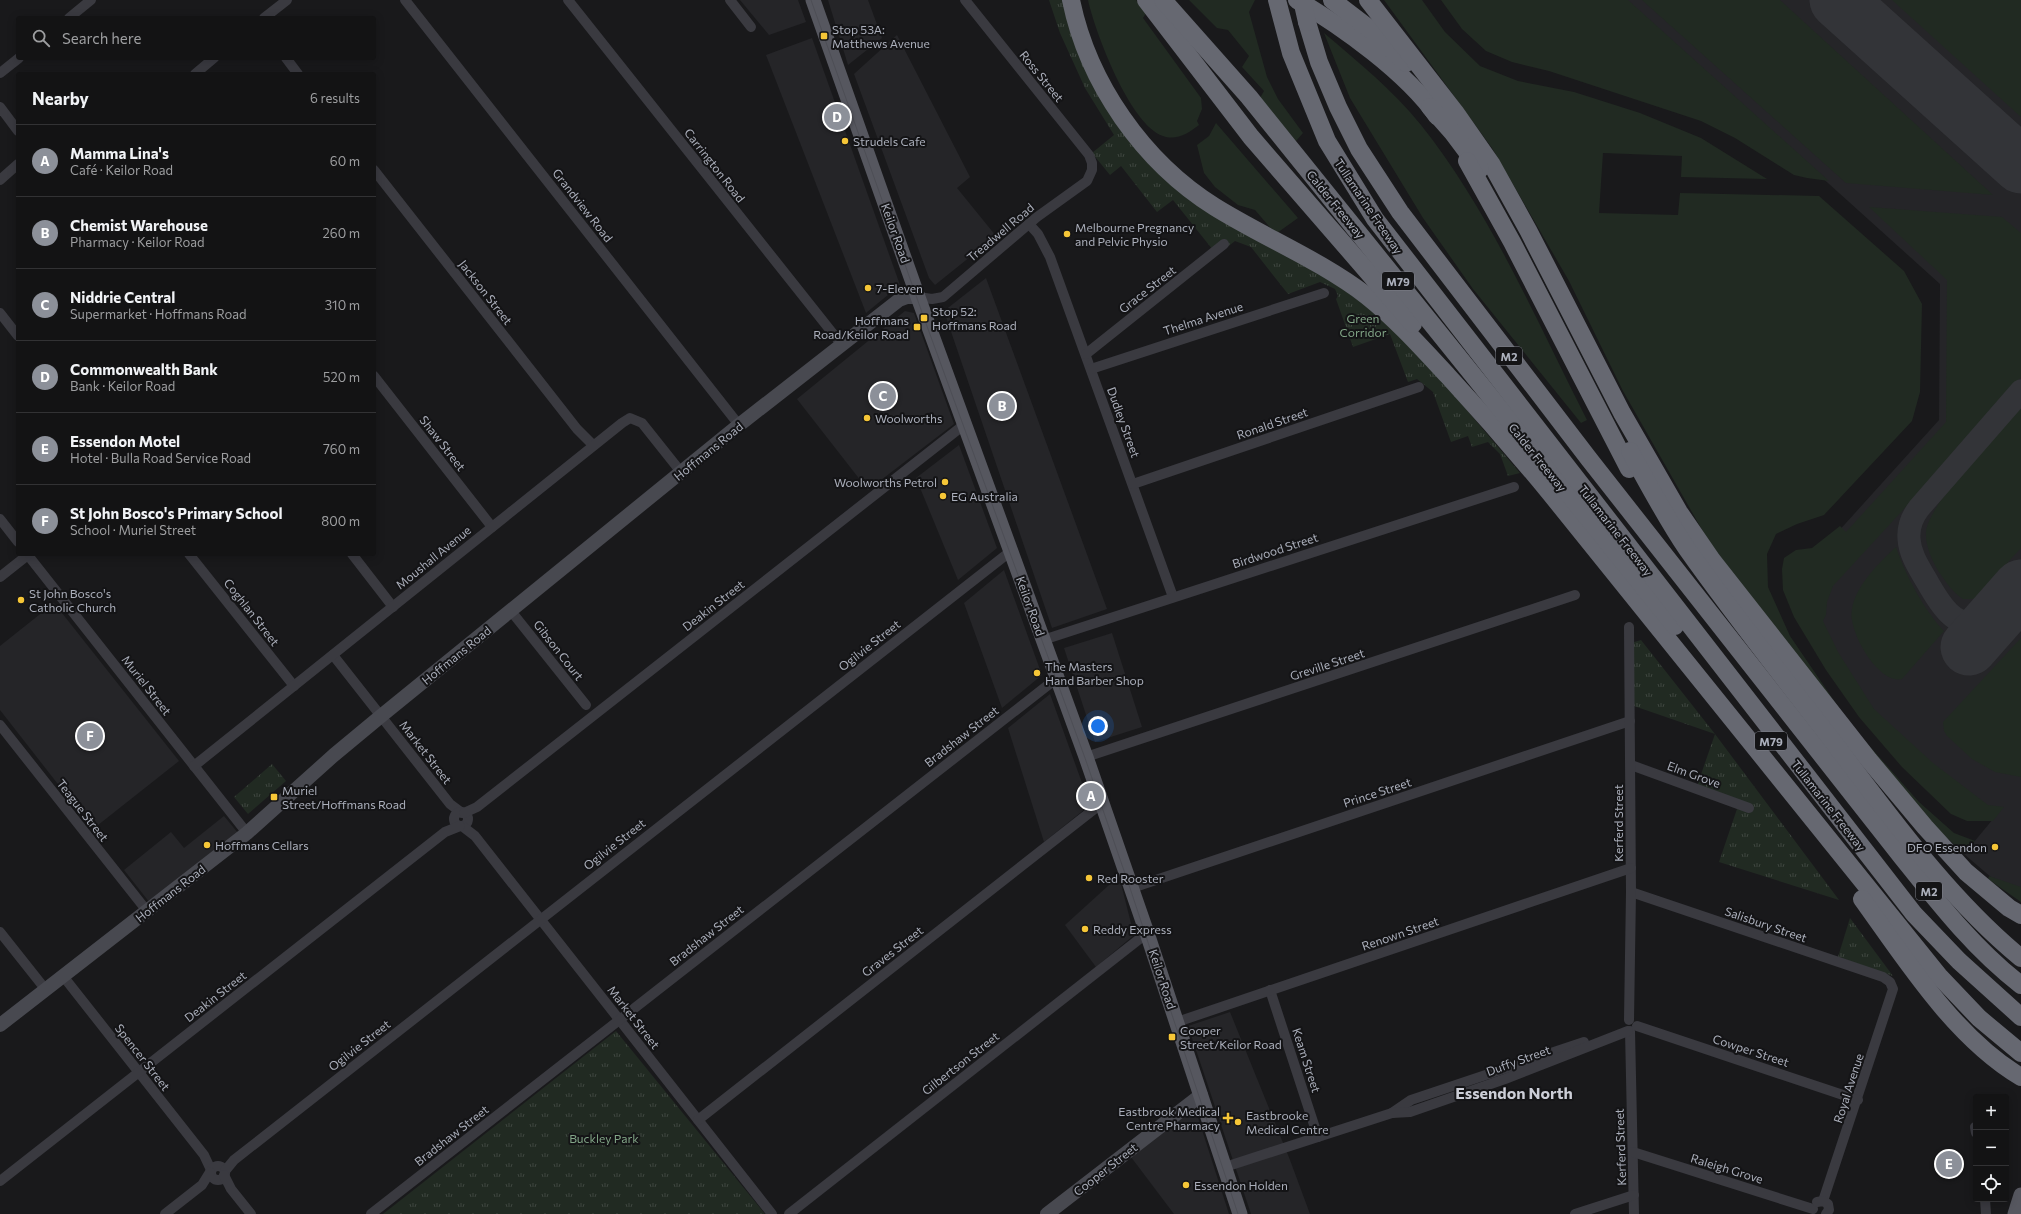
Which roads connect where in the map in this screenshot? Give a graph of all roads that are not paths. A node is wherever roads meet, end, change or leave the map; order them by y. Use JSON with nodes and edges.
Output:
{"nodes":[{"id":1,"x":91,"y":0,"type":"edge"},
{"id":2,"x":287,"y":0,"type":"edge"},
{"id":3,"x":405,"y":0,"type":"edge"},
{"id":4,"x":568,"y":0,"type":"edge"},
{"id":5,"x":730,"y":0,"type":"edge"},
{"id":6,"x":813,"y":0,"type":"edge"},
{"id":7,"x":965,"y":0,"type":"edge"},
{"id":8,"x":1071,"y":0,"type":"edge"},
{"id":9,"x":1146,"y":0,"type":"edge"},
{"id":10,"x":1163,"y":0,"type":"edge"},
{"id":11,"x":1298,"y":0,"type":"edge"},
{"id":12,"x":1302,"y":0,"type":"edge"},
{"id":13,"x":1332,"y":0,"type":"edge"},
{"id":14,"x":1368,"y":0,"type":"edge"},
{"id":15,"x":1278,"y":3,"type":"edge"},
{"id":16,"x":71,"y":16,"type":"edge"},
{"id":17,"x":267,"y":16,"type":"edge"},
{"id":18,"x":751,"y":27,"type":"dead end"},
{"id":19,"x":16,"y":60,"type":"edge"},
{"id":20,"x":212,"y":60,"type":"edge"},
{"id":21,"x":288,"y":60,"type":"edge"},
{"id":22,"x":196,"y":72,"type":"edge"},
{"id":23,"x":296,"y":72,"type":"edge"},
{"id":24,"x":0,"y":73,"type":"edge"},
{"id":25,"x":0,"y":107,"type":"edge"},
{"id":26,"x":1430,"y":107,"type":"junction"},
{"id":27,"x":16,"y":127,"type":"edge"},
{"id":28,"x":1469,"y":132,"type":"junction"},
{"id":29,"x":16,"y":166,"type":"edge"},
{"id":30,"x":16,"y":168,"type":"edge"},
{"id":31,"x":1092,"y":170,"type":"joint"},
{"id":32,"x":376,"y":173,"type":"edge"},
{"id":33,"x":2,"y":178,"type":"edge"},
{"id":34,"x":1033,"y":220,"type":"junction"},
{"id":35,"x":1224,"y":244,"type":"dead end"},
{"id":36,"x":1324,"y":293,"type":"dead end"},
{"id":37,"x":918,"y":297,"type":"junction"},
{"id":38,"x":0,"y":313,"type":"edge"},
{"id":39,"x":16,"y":333,"type":"edge"},
{"id":40,"x":842,"y":345,"type":"junction"},
{"id":41,"x":1086,"y":354,"type":"junction"},
{"id":42,"x":1090,"y":369,"type":"junction"},
{"id":43,"x":376,"y":379,"type":"edge"},
{"id":44,"x":1419,"y":387,"type":"dead end"},
{"id":45,"x":1490,"y":422,"type":"junction"},
{"id":46,"x":965,"y":424,"type":"junction"},
{"id":47,"x":739,"y":425,"type":"junction"},
{"id":48,"x":591,"y":446,"type":"junction"},
{"id":49,"x":681,"y":472,"type":"junction"},
{"id":50,"x":1133,"y":484,"type":"junction"},
{"id":51,"x":1514,"y":487,"type":"dead end"},
{"id":52,"x":0,"y":519,"type":"edge"},
{"id":53,"x":492,"y":527,"type":"junction"},
{"id":54,"x":16,"y":539,"type":"edge"},
{"id":55,"x":1011,"y":551,"type":"junction"},
{"id":56,"x":26,"y":556,"type":"edge"},
{"id":57,"x":30,"y":556,"type":"edge"},
{"id":58,"x":191,"y":556,"type":"edge"},
{"id":59,"x":354,"y":556,"type":"edge"},
{"id":60,"x":0,"y":577,"type":"edge"},
{"id":61,"x":1575,"y":595,"type":"dead end"},
{"id":62,"x":1173,"y":597,"type":"junction"},
{"id":63,"x":393,"y":607,"type":"junction"},
{"id":64,"x":511,"y":611,"type":"junction"},
{"id":65,"x":1629,"y":627,"type":"dead end"},
{"id":66,"x":1771,"y":637,"type":"junction"},
{"id":67,"x":1044,"y":640,"type":"junction"},
{"id":68,"x":333,"y":655,"type":"junction"},
{"id":69,"x":1752,"y":664,"type":"junction"},
{"id":70,"x":1057,"y":678,"type":"junction"},
{"id":71,"x":1701,"y":680,"type":"junction"},
{"id":72,"x":294,"y":686,"type":"junction"},
{"id":73,"x":586,"y":705,"type":"dead end"},
{"id":74,"x":381,"y":716,"type":"junction"},
{"id":75,"x":1630,"y":721,"type":"junction"},
{"id":76,"x":0,"y":725,"type":"edge"},
{"id":77,"x":1086,"y":757,"type":"junction"},
{"id":78,"x":194,"y":766,"type":"junction"},
{"id":79,"x":1631,"y":766,"type":"junction"},
{"id":80,"x":1102,"y":803,"type":"junction"},
{"id":81,"x":1749,"y":808,"type":"dead end"},
{"id":82,"x":462,"y":820,"type":"junction"},
{"id":83,"x":247,"y":833,"type":"junction"},
{"id":84,"x":1631,"y":868,"type":"junction"},
{"id":85,"x":1941,"y":878,"type":"junction"},
{"id":86,"x":1132,"y":888,"type":"junction"},
{"id":87,"x":1631,"y":892,"type":"junction"},
{"id":88,"x":147,"y":911,"type":"junction"},
{"id":89,"x":1914,"y":914,"type":"junction"},
{"id":90,"x":2021,"y":915,"type":"edge"},
{"id":91,"x":541,"y":918,"type":"junction"},
{"id":92,"x":0,"y":932,"type":"edge"},
{"id":93,"x":1147,"y":933,"type":"junction"},
{"id":94,"x":2021,"y":958,"type":"edge"},
{"id":95,"x":62,"y":976,"type":"junction"},
{"id":96,"x":1890,"y":982,"type":"joint"},
{"id":97,"x":2021,"y":985,"type":"edge"},
{"id":98,"x":46,"y":990,"type":"junction"},
{"id":99,"x":1270,"y":990,"type":"junction"},
{"id":100,"x":2021,"y":1017,"type":"edge"},
{"id":101,"x":619,"y":1019,"type":"junction"},
{"id":102,"x":1177,"y":1022,"type":"junction"},
{"id":103,"x":0,"y":1025,"type":"edge"},
{"id":104,"x":1630,"y":1026,"type":"junction"},
{"id":105,"x":2021,"y":1053,"type":"edge"},
{"id":106,"x":139,"y":1072,"type":"junction"},
{"id":107,"x":2021,"y":1078,"type":"edge"},
{"id":108,"x":1201,"y":1095,"type":"junction"},
{"id":109,"x":1858,"y":1100,"type":"junction"},
{"id":110,"x":698,"y":1120,"type":"junction"},
{"id":111,"x":1318,"y":1137,"type":"junction"},
{"id":112,"x":1633,"y":1152,"type":"junction"},
{"id":113,"x":1225,"y":1167,"type":"junction"},
{"id":114,"x":218,"y":1172,"type":"junction"},
{"id":115,"x":0,"y":1181,"type":"edge"},
{"id":116,"x":1634,"y":1195,"type":"junction"},
{"id":117,"x":2021,"y":1195,"type":"edge"},
{"id":118,"x":1823,"y":1201,"type":"junction"},
{"id":119,"x":1986,"y":1202,"type":"edge"},
{"id":120,"x":1815,"y":1211,"type":"edge"},
{"id":121,"x":165,"y":1214,"type":"edge"},
{"id":122,"x":251,"y":1214,"type":"edge"},
{"id":123,"x":371,"y":1214,"type":"edge"},
{"id":124,"x":772,"y":1214,"type":"edge"},
{"id":125,"x":789,"y":1214,"type":"edge"},
{"id":126,"x":1047,"y":1214,"type":"edge"},
{"id":127,"x":1240,"y":1214,"type":"edge"},
{"id":128,"x":1575,"y":1214,"type":"edge"},
{"id":129,"x":1634,"y":1214,"type":"edge"},
{"id":130,"x":1826,"y":1214,"type":"edge"},
{"id":131,"x":1986,"y":1214,"type":"edge"},
{"id":132,"x":2015,"y":1214,"type":"edge"}],
"edges":[{"from":1,"to":16,"type":"street"},
{"from":2,"to":17,"type":"street"},
{"from":3,"to":47,"type":"street","name":"Grandview Road"},
{"from":4,"to":40,"type":"street","name":"Carrington Road"},
{"from":5,"to":18,"type":"street"},
{"from":6,"to":37,"type":"main road","name":"Keilor Road"},
{"from":7,"to":31,"type":"street","name":"Ross Street"},
{"from":8,"to":45,"type":"highway"},
{"from":9,"to":45,"type":"highway"},
{"from":10,"to":89,"type":"highway","name":"Calder Freeway","number":"M79"},
{"from":11,"to":26,"type":"highway"},
{"from":12,"to":69,"type":"highway","name":"Tullamarine Freeway","number":"M2","bridge":true},
{"from":13,"to":28,"type":"highway"},
{"from":14,"to":28,"type":"highway"},
{"from":15,"to":89,"type":"highway","name":"Tullamarine Freeway","number":"M2"},
{"from":19,"to":24,"type":"street"},
{"from":20,"to":22,"type":"street"},
{"from":21,"to":23,"type":"street"},
{"from":25,"to":27,"type":"street"},
{"from":26,"to":69,"type":"highway"},
{"from":26,"to":85,"type":"highway"},
{"from":28,"to":66,"type":"highway"},
{"from":29,"to":33,"type":"street"},
{"from":30,"to":33,"type":"street"},
{"from":31,"to":34,"type":"street","name":"Treadwell Road"},
{"from":32,"to":48,"type":"street","name":"Jackson Street"},
{"from":34,"to":37,"type":"street","name":"Treadwell Road"},
{"from":34,"to":41,"type":"street","name":"Dudley Street"},
{"from":35,"to":41,"type":"street","name":"Grace Street"},
{"from":36,"to":42,"type":"street","name":"Thelma Avenue"},
{"from":37,"to":40,"type":"main road","name":"Hoffmans Road"},
{"from":37,"to":46,"type":"main road","name":"Keilor Road"},
{"from":38,"to":39,"type":"street"},
{"from":40,"to":47,"type":"main road","name":"Hoffmans Road"},
{"from":41,"to":42,"type":"street","name":"Dudley Street"},
{"from":42,"to":50,"type":"street","name":"Dudley Street"},
{"from":43,"to":53,"type":"street","name":"Shaw Street"},
{"from":44,"to":50,"type":"street","name":"Ronald Street"},
{"from":45,"to":71,"type":"highway"},
{"from":46,"to":55,"type":"main road","name":"Keilor Road"},
{"from":46,"to":82,"type":"street","name":"Deakin Street"},
{"from":47,"to":49,"type":"main road","name":"Hoffmans Road"},
{"from":48,"to":49,"type":"street","name":"Moushall Avenue"},
{"from":48,"to":53,"type":"street","name":"Moushall Avenue"},
{"from":49,"to":64,"type":"main road","name":"Hoffmans Road"},
{"from":50,"to":62,"type":"street","name":"Dudley Street"},
{"from":51,"to":62,"type":"street","name":"Birdwood Street"},
{"from":52,"to":54,"type":"street"},
{"from":53,"to":63,"type":"street","name":"Moushall Avenue"},
{"from":55,"to":67,"type":"main road","name":"Keilor Road"},
{"from":55,"to":91,"type":"street","name":"Ogilvie Street"},
{"from":56,"to":60,"type":"street"},
{"from":57,"to":78,"type":"street","name":"Muriel Street"},
{"from":58,"to":72,"type":"street","name":"Coghlan Street"},
{"from":59,"to":63,"type":"street"},
{"from":61,"to":77,"type":"street","name":"Greville Street"},
{"from":62,"to":67,"type":"street","name":"Birdwood Street"},
{"from":63,"to":68,"type":"street","name":"Moushall Avenue"},
{"from":64,"to":73,"type":"street","name":"Gibson Court"},
{"from":64,"to":74,"type":"main road","name":"Hoffmans Road"},
{"from":65,"to":75,"type":"street","name":"Kerferd Street"},
{"from":66,"to":85,"type":"highway"},
{"from":66,"to":90,"type":"highway"},
{"from":67,"to":70,"type":"main road","name":"Keilor Road"},
{"from":68,"to":72,"type":"street","name":"Moushall Avenue"},
{"from":68,"to":74,"type":"street","name":"Market Street"},
{"from":69,"to":97,"type":"highway","name":"Tullamarine Freeway","number":"M2"},
{"from":70,"to":77,"type":"main road","name":"Keilor Road"},
{"from":70,"to":101,"type":"street","name":"Bradshaw Street"},
{"from":71,"to":105,"type":"highway"},
{"from":71,"to":107,"type":"highway"},
{"from":72,"to":78,"type":"street","name":"Moushall Avenue"},
{"from":74,"to":82,"type":"street","name":"Market Street"},
{"from":74,"to":83,"type":"main road","name":"Hoffmans Road"},
{"from":75,"to":79,"type":"street","name":"Kerferd Street"},
{"from":75,"to":86,"type":"street","name":"Prince Street"},
{"from":76,"to":88,"type":"street","name":"Teague Street"},
{"from":77,"to":80,"type":"main road","name":"Keilor Road"},
{"from":78,"to":83,"type":"street","name":"Muriel Street"},
{"from":79,"to":81,"type":"street","name":"Elm Grove"},
{"from":79,"to":84,"type":"street","name":"Kerferd Street"},
{"from":80,"to":86,"type":"main road","name":"Keilor Road"},
{"from":80,"to":110,"type":"street","name":"Graves Street"},
{"from":82,"to":91,"type":"street","name":"Market Street"},
{"from":82,"to":106,"type":"street","name":"Deakin Street"},
{"from":83,"to":88,"type":"main road","name":"Hoffmans Road"},
{"from":84,"to":87,"type":"street","name":"Kerferd Street"},
{"from":84,"to":99,"type":"street","name":"Renown Street"},
{"from":85,"to":94,"type":"highway"},
{"from":86,"to":93,"type":"main road","name":"Keilor Road"},
{"from":87,"to":96,"type":"street","name":"Salisbury Street"},
{"from":87,"to":104,"type":"street","name":"Kerferd Street"},
{"from":88,"to":95,"type":"main road","name":"Hoffmans Road"},
{"from":89,"to":100,"type":"highway","name":"Tullamarine Freeway","number":"M2"},
{"from":91,"to":101,"type":"street","name":"Market Street"},
{"from":91,"to":114,"type":"street","name":"Ogilvie Street"},
{"from":92,"to":98,"type":"street"},
{"from":93,"to":102,"type":"main road","name":"Keilor Road"},
{"from":93,"to":125,"type":"street","name":"Gilbertson Street"},
{"from":95,"to":98,"type":"main road","name":"Hoffmans Road"},
{"from":95,"to":106,"type":"street","name":"Spencer Street"},
{"from":96,"to":109,"type":"street","name":"Royal Avenue"},
{"from":98,"to":103,"type":"main road","name":"Hoffmans Road"},
{"from":99,"to":102,"type":"street","name":"Renown Street"},
{"from":99,"to":111,"type":"street","name":"Keam Street"},
{"from":101,"to":110,"type":"street","name":"Market Street"},
{"from":101,"to":123,"type":"street","name":"Bradshaw Street"},
{"from":102,"to":108,"type":"main road","name":"Keilor Road"},
{"from":104,"to":109,"type":"street","name":"Cowper Street"},
{"from":104,"to":111,"type":"street","name":"Duffy Street"},
{"from":104,"to":112,"type":"street","name":"Kerferd Street"},
{"from":106,"to":114,"type":"street","name":"Spencer Street"},
{"from":106,"to":115,"type":"street","name":"Deakin Street"},
{"from":108,"to":113,"type":"main road","name":"Keilor Road"},
{"from":108,"to":126,"type":"main road","name":"Cooper Street"},
{"from":109,"to":118,"type":"street","name":"Royal Avenue"},
{"from":110,"to":124,"type":"street","name":"Market Street"},
{"from":111,"to":113,"type":"street","name":"Duffy Street"},
{"from":112,"to":116,"type":"street","name":"Kerferd Street"},
{"from":112,"to":120,"type":"street","name":"Raleigh Grove"},
{"from":113,"to":127,"type":"main road","name":"Keilor Road"},
{"from":114,"to":121,"type":"street","name":"Ogilvie Street"},
{"from":114,"to":122,"type":"street","name":"Spencer Street"},
{"from":116,"to":128,"type":"street"},
{"from":116,"to":129,"type":"street","name":"Kerferd Street"},
{"from":117,"to":132,"type":"main road"},
{"from":118,"to":120,"type":"street"},
{"from":118,"to":130,"type":"street"},
{"from":119,"to":131,"type":"street"}]}
